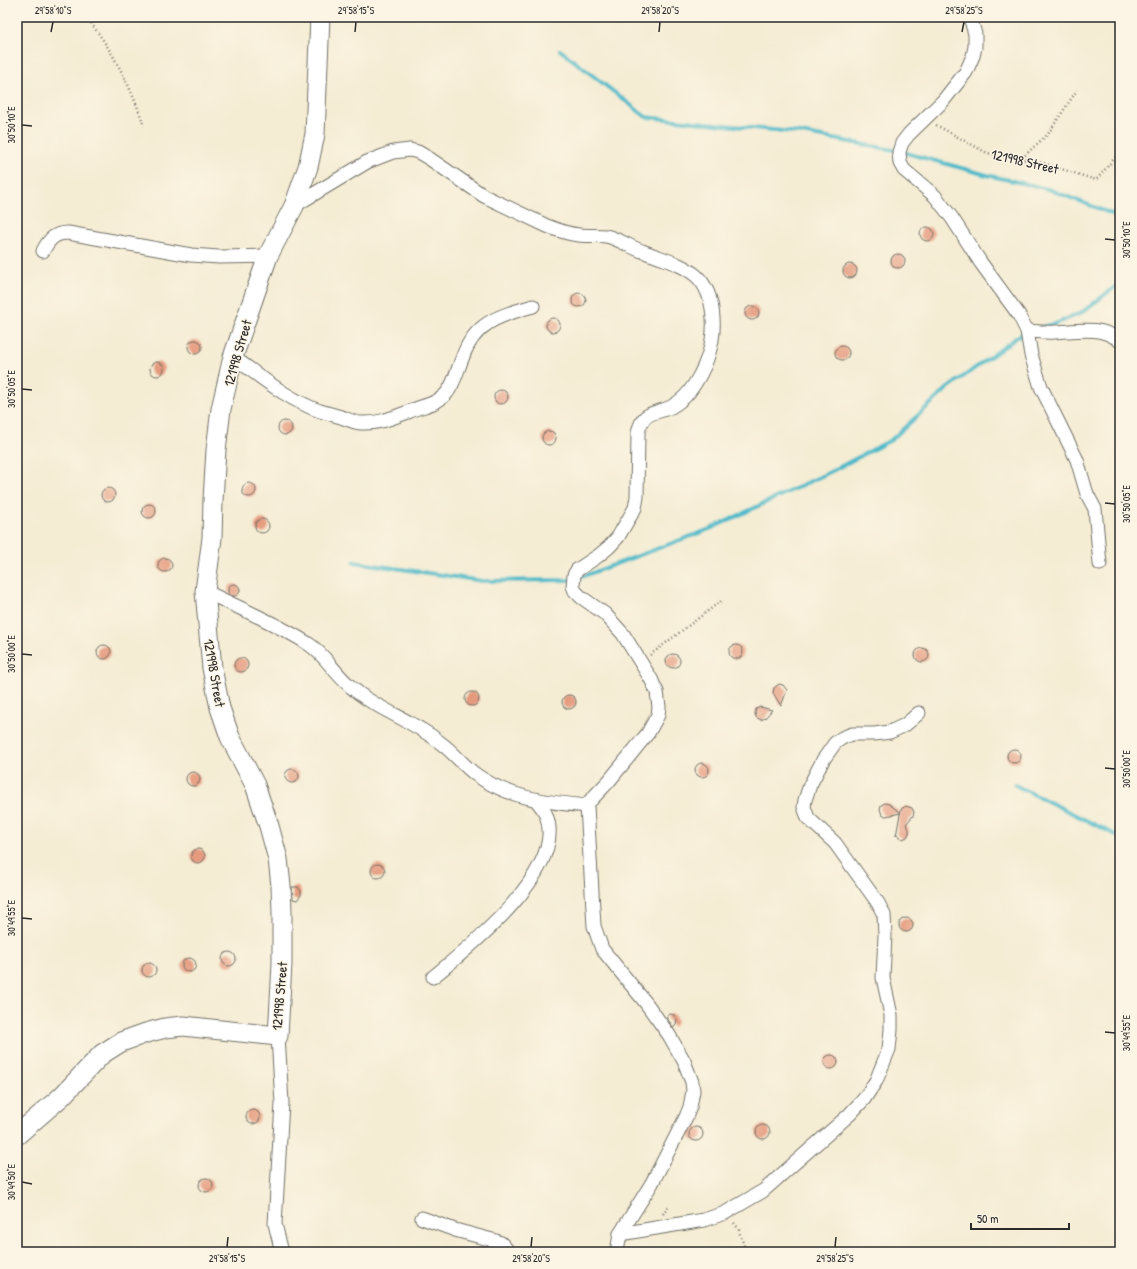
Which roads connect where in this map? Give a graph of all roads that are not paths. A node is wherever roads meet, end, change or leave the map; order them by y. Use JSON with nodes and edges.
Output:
{"nodes":[{"id":1,"x":320,"y":17,"type":"edge"},
{"id":2,"x":970,"y":17,"type":"edge"},
{"id":3,"x":294,"y":206,"type":"junction"},
{"id":4,"x":44,"y":251,"type":"dead end"},
{"id":5,"x":268,"y":256,"type":"junction"},
{"id":6,"x":533,"y":306,"type":"dead end"},
{"id":7,"x":1027,"y":331,"type":"junction"},
{"id":8,"x":1120,"y":341,"type":"edge"},
{"id":9,"x":233,"y":356,"type":"junction"},
{"id":10,"x":1100,"y":564,"type":"dead end"},
{"id":11,"x":205,"y":591,"type":"junction"},
{"id":12,"x":919,"y":713,"type":"dead end"},
{"id":13,"x":536,"y":800,"type":"junction"},
{"id":14,"x":587,"y":806,"type":"junction"},
{"id":15,"x":434,"y":977,"type":"dead end"},
{"id":16,"x":278,"y":1036,"type":"junction"},
{"id":17,"x":17,"y":1135,"type":"edge"},
{"id":18,"x":422,"y":1218,"type":"dead end"},
{"id":19,"x":620,"y":1234,"type":"junction"},
{"id":20,"x":282,"y":1252,"type":"edge"},
{"id":21,"x":509,"y":1252,"type":"edge"},
{"id":22,"x":617,"y":1252,"type":"edge"}],
"edges":[{"from":1,"to":3,"type":"street","name":"121998 Street"},
{"from":2,"to":7,"type":"street"},
{"from":3,"to":5,"type":"street","name":"121998 Street"},
{"from":3,"to":14,"type":"street"},
{"from":4,"to":5,"type":"street"},
{"from":5,"to":9,"type":"street","name":"121998 Street"},
{"from":6,"to":9,"type":"street"},
{"from":7,"to":8,"type":"street"},
{"from":7,"to":10,"type":"street"},
{"from":9,"to":11,"type":"street","name":"121998 Street"},
{"from":11,"to":13,"type":"street"},
{"from":11,"to":16,"type":"street","name":"121998 Street"},
{"from":12,"to":19,"type":"street"},
{"from":13,"to":14,"type":"street"},
{"from":13,"to":15,"type":"street"},
{"from":14,"to":19,"type":"street"},
{"from":16,"to":17,"type":"street","name":"121998 Street"},
{"from":16,"to":20,"type":"street"},
{"from":18,"to":21,"type":"street"},
{"from":19,"to":22,"type":"street"}]}
